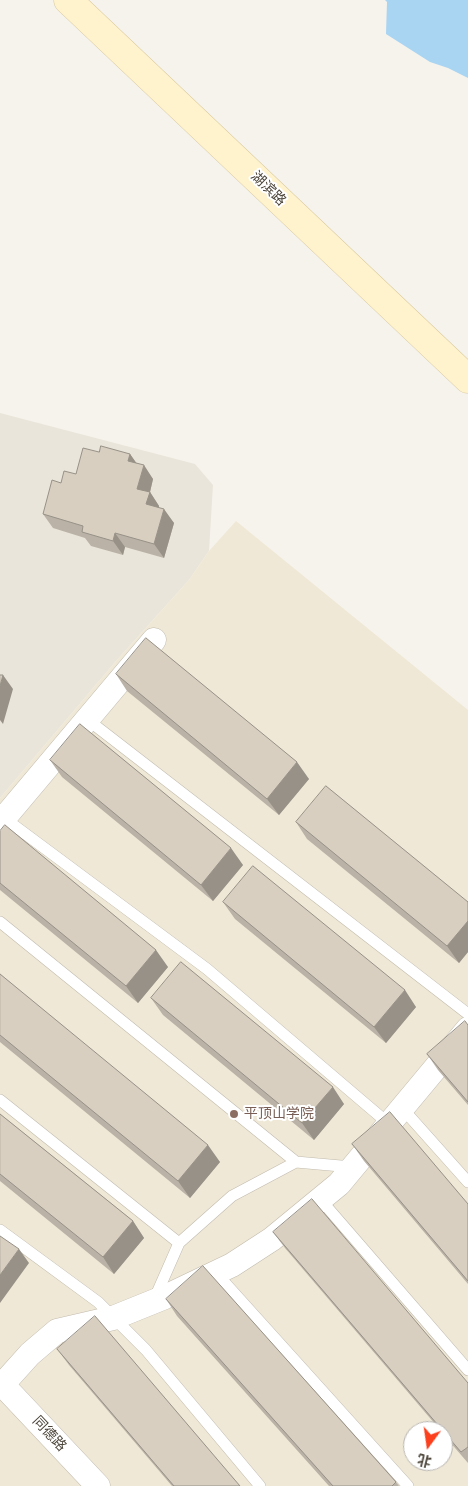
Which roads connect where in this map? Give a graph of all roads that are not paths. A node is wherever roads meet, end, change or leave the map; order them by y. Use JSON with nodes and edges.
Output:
{"nodes":[{"id":1,"x":68,"y":0,"type":"edge"},
{"id":2,"x":468,"y":379,"type":"edge"},
{"id":3,"x":154,"y":640,"type":"dead end"},
{"id":4,"x":88,"y":720,"type":"junction"},
{"id":5,"x":2,"y":820,"type":"edge"},
{"id":6,"x":0,"y":922,"type":"edge"},
{"id":7,"x":468,"y":1014,"type":"edge"},
{"id":8,"x":468,"y":1029,"type":"edge"},
{"id":9,"x":0,"y":1100,"type":"edge"},
{"id":10,"x":396,"y":1116,"type":"junction"},
{"id":11,"x":296,"y":1162,"type":"junction"},
{"id":12,"x":352,"y":1167,"type":"junction"},
{"id":13,"x":468,"y":1182,"type":"edge"},
{"id":14,"x":320,"y":1199,"type":"junction"},
{"id":15,"x":0,"y":1230,"type":"edge"},
{"id":16,"x":180,"y":1243,"type":"junction"},
{"id":17,"x":216,"y":1272,"type":"junction"},
{"id":18,"x":154,"y":1302,"type":"junction"},
{"id":19,"x":113,"y":1318,"type":"junction"},
{"id":20,"x":468,"y":1370,"type":"edge"},
{"id":21,"x":2,"y":1383,"type":"edge"},
{"id":22,"x":98,"y":1486,"type":"edge"},
{"id":23,"x":260,"y":1486,"type":"edge"},
{"id":24,"x":408,"y":1486,"type":"edge"}],
"edges":[{"from":1,"to":2,"type":"street","name":"湖滨路"},
{"from":3,"to":4,"type":"street"},
{"from":4,"to":5,"type":"street"},
{"from":4,"to":7,"type":"lane"},
{"from":5,"to":10,"type":"lane"},
{"from":6,"to":11,"type":"lane"},
{"from":8,"to":10,"type":"street"},
{"from":9,"to":16,"type":"lane"},
{"from":10,"to":12,"type":"street"},
{"from":10,"to":13,"type":"lane"},
{"from":11,"to":12,"type":"lane"},
{"from":11,"to":16,"type":"lane"},
{"from":12,"to":14,"type":"street"},
{"from":14,"to":17,"type":"street"},
{"from":14,"to":20,"type":"lane"},
{"from":15,"to":19,"type":"lane"},
{"from":16,"to":18,"type":"lane"},
{"from":17,"to":18,"type":"street"},
{"from":17,"to":24,"type":"lane"},
{"from":18,"to":19,"type":"street"},
{"from":19,"to":21,"type":"street"},
{"from":19,"to":23,"type":"lane"},
{"from":21,"to":22,"type":"street","name":"同德路"}]}
